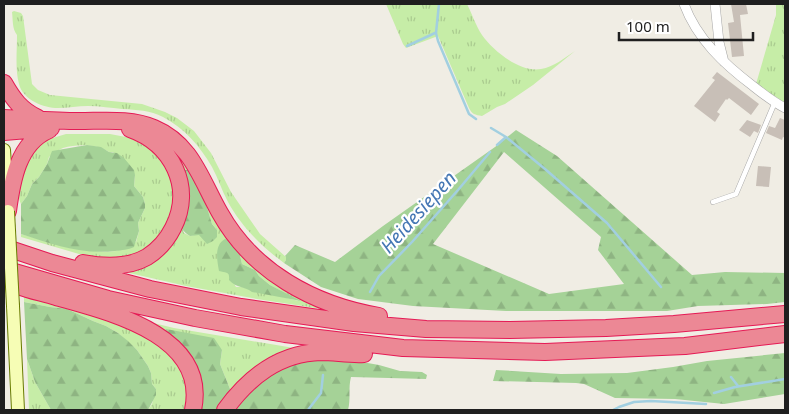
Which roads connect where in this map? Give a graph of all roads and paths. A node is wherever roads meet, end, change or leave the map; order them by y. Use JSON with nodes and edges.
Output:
{"nodes":[{"id":1,"x":684,"y":4,"type":"edge"},
{"id":2,"x":715,"y":4,"type":"edge"},
{"id":3,"x":725,"y":64,"type":"junction"},
{"id":4,"x":4,"y":83,"type":"edge"},
{"id":5,"x":774,"y":102,"type":"junction"},
{"id":6,"x":785,"y":108,"type":"edge"},
{"id":7,"x":4,"y":118,"type":"edge"},
{"id":8,"x":47,"y":124,"type":"junction"},
{"id":9,"x":4,"y":132,"type":"edge"},
{"id":10,"x":4,"y":150,"type":"edge"},
{"id":11,"x":713,"y":202,"type":"dead end"},
{"id":12,"x":8,"y":211,"type":"junction"},
{"id":13,"x":4,"y":246,"type":"edge"},
{"id":14,"x":4,"y":269,"type":"edge"},
{"id":15,"x":4,"y":275,"type":"edge"},
{"id":16,"x":785,"y":314,"type":"edge"},
{"id":17,"x":482,"y":330,"type":"junction"},
{"id":18,"x":785,"y":334,"type":"edge"},
{"id":19,"x":403,"y":348,"type":"junction"},
{"id":20,"x":18,"y":410,"type":"edge"},
{"id":21,"x":193,"y":410,"type":"edge"},
{"id":22,"x":225,"y":410,"type":"edge"}],
"edges":[{"from":1,"to":3,"type":"street"},
{"from":2,"to":3,"type":"street"},
{"from":3,"to":5,"type":"street"},
{"from":4,"to":8,"type":"highway"},
{"from":5,"to":6,"type":"street"},
{"from":5,"to":11,"type":"lane"},
{"from":7,"to":8,"type":"highway"},
{"from":8,"to":9,"type":"highway"},
{"from":8,"to":12,"type":"highway"},
{"from":8,"to":13,"type":"highway"},
{"from":8,"to":17,"type":"highway"},
{"from":10,"to":12,"type":"main road"},
{"from":12,"to":20,"type":"main road","bridge":true},
{"from":13,"to":17,"type":"highway"},
{"from":14,"to":19,"type":"highway"},
{"from":15,"to":21,"type":"highway"},
{"from":16,"to":17,"type":"highway"},
{"from":18,"to":19,"type":"highway"},
{"from":19,"to":22,"type":"highway"}]}
